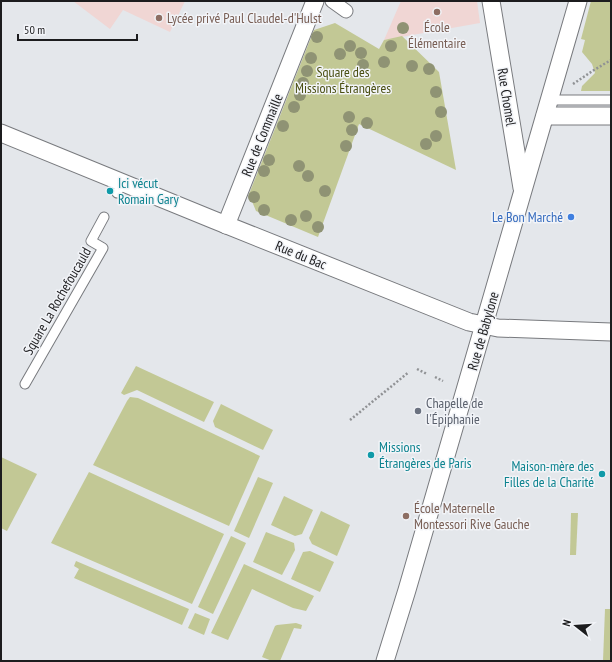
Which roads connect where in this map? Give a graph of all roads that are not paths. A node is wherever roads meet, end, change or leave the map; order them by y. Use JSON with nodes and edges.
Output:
{"nodes":[{"id":1,"x":315,"y":1,"type":"edge"},
{"id":2,"x":332,"y":1,"type":"edge"},
{"id":3,"x":491,"y":1,"type":"edge"},
{"id":4,"x":578,"y":1,"type":"edge"},
{"id":5,"x":346,"y":11,"type":"dead end"},
{"id":6,"x":549,"y":100,"type":"junction"},
{"id":7,"x":611,"y":100,"type":"edge"},
{"id":8,"x":545,"y":116,"type":"junction"},
{"id":9,"x":611,"y":116,"type":"edge"},
{"id":10,"x":1,"y":133,"type":"edge"},
{"id":11,"x":523,"y":193,"type":"junction"},
{"id":12,"x":104,"y":218,"type":"dead end"},
{"id":13,"x":226,"y":225,"type":"junction"},
{"id":14,"x":484,"y":326,"type":"junction"},
{"id":15,"x":611,"y":332,"type":"edge"},
{"id":16,"x":25,"y":384,"type":"dead end"},
{"id":17,"x":385,"y":661,"type":"edge"}],
"edges":[{"from":1,"to":13,"type":"street","name":"Rue de Commaille"},
{"from":2,"to":5,"type":"street"},
{"from":3,"to":11,"type":"street","name":"Rue Chomel"},
{"from":4,"to":6,"type":"street","name":"Rue de Babylone"},
{"from":6,"to":7,"type":"lane"},
{"from":6,"to":8,"type":"street","name":"Rue de Babylone"},
{"from":8,"to":9,"type":"street"},
{"from":8,"to":11,"type":"street","name":"Rue de Babylone"},
{"from":10,"to":13,"type":"street","name":"Rue du Bac"},
{"from":11,"to":14,"type":"street","name":"Rue de Babylone"},
{"from":12,"to":16,"type":"lane","name":"Square La Rochefoucauld"},
{"from":13,"to":14,"type":"street","name":"Rue du Bac"},
{"from":14,"to":15,"type":"street","name":"Rue du Bac"},
{"from":14,"to":17,"type":"street","name":"Rue de Babylone"}]}
